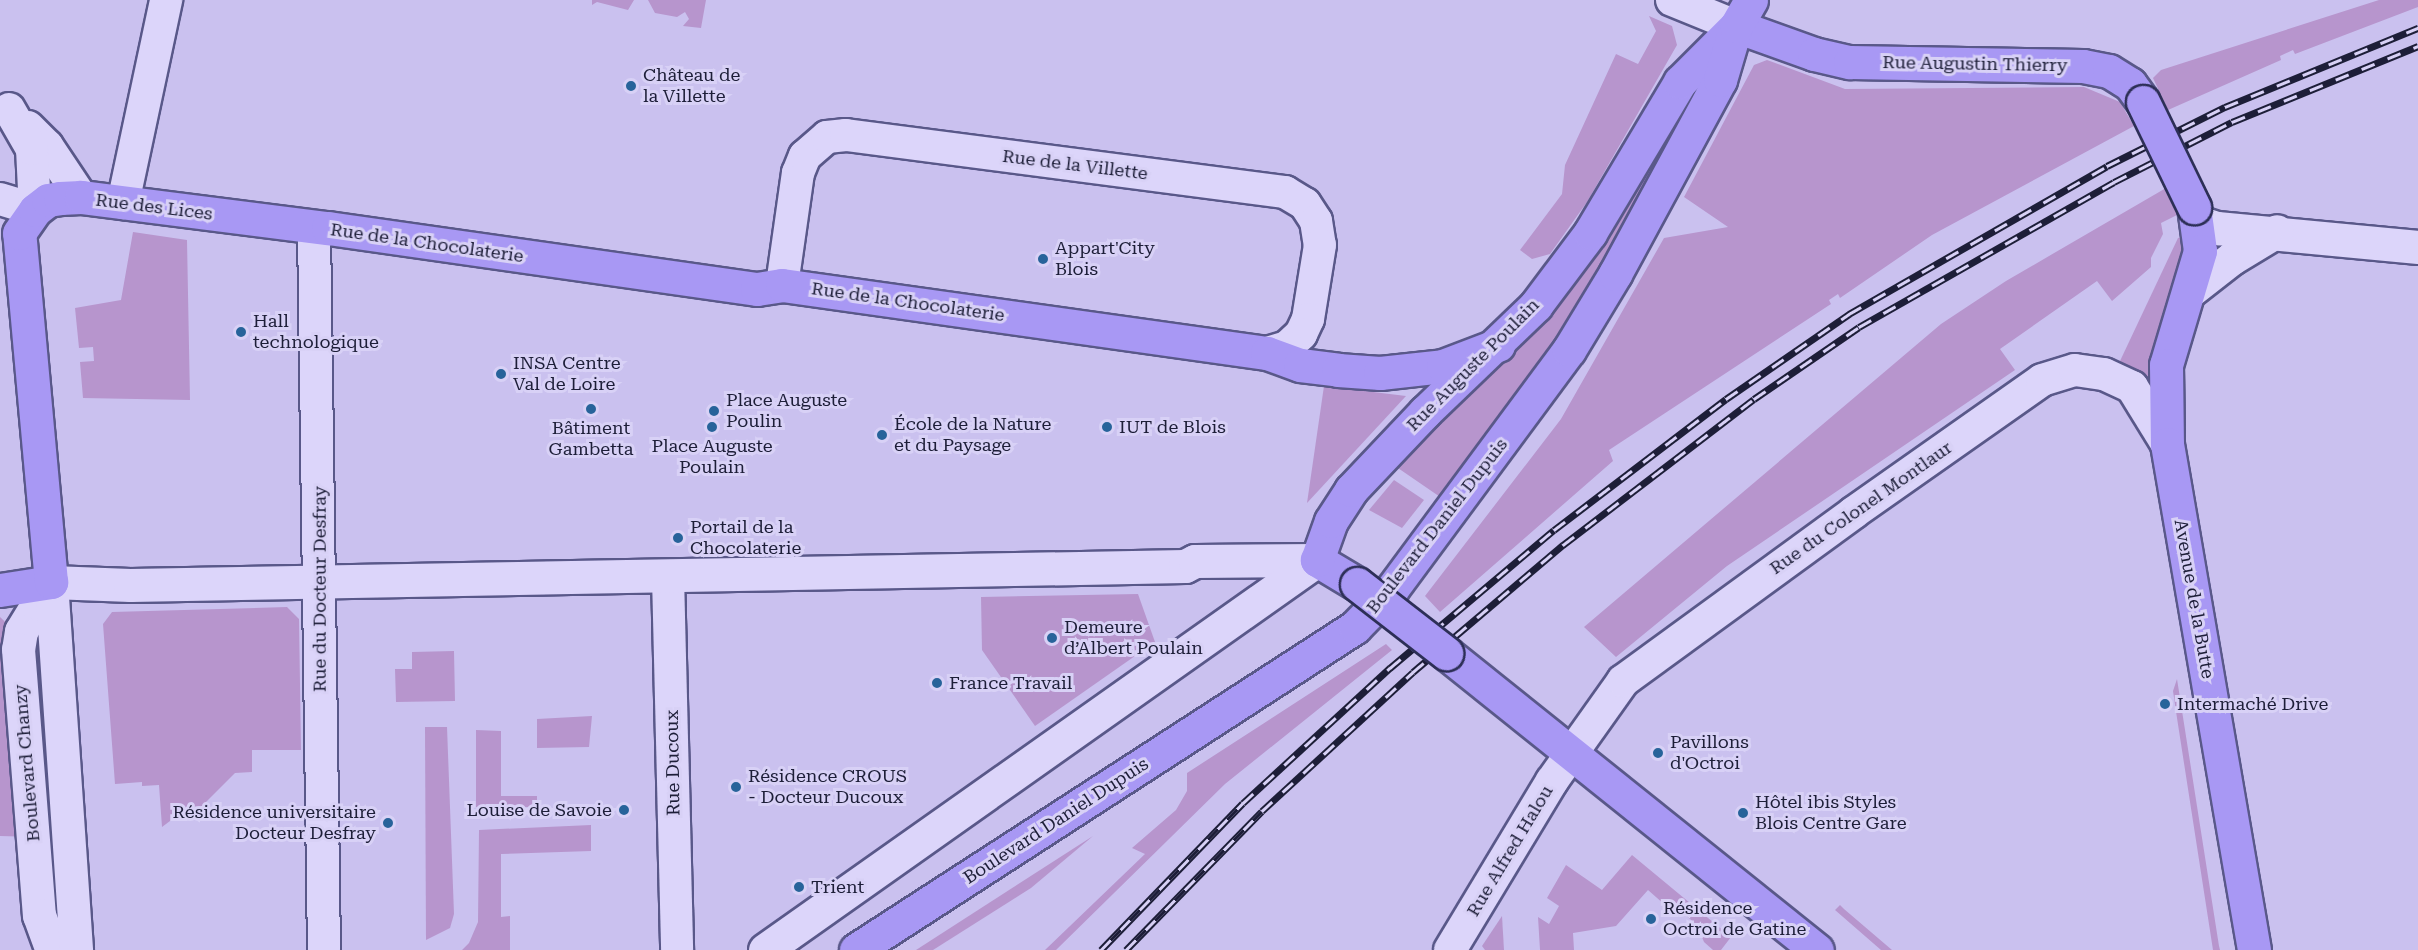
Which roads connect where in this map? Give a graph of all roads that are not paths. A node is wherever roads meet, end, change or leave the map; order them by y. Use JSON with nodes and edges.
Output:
{"nodes":[{"id":1,"x":166,"y":0,"type":"edge"},
{"id":2,"x":1672,"y":0,"type":"edge"},
{"id":3,"x":1743,"y":13,"type":"edge"},
{"id":4,"x":4,"y":104,"type":"edge"},
{"id":5,"x":81,"y":197,"type":"junction"},
{"id":6,"x":0,"y":199,"type":"edge"},
{"id":7,"x":123,"y":203,"type":"junction"},
{"id":8,"x":35,"y":210,"type":"junction"},
{"id":9,"x":314,"y":227,"type":"junction"},
{"id":10,"x":2197,"y":227,"type":"junction"},
{"id":11,"x":2277,"y":231,"type":"junction"},
{"id":12,"x":2418,"y":247,"type":"edge"},
{"id":13,"x":782,"y":285,"type":"junction"},
{"id":14,"x":2191,"y":290,"type":"junction"},
{"id":15,"x":1497,"y":345,"type":"junction"},
{"id":16,"x":1267,"y":353,"type":"junction"},
{"id":17,"x":2167,"y":444,"type":"junction"},
{"id":18,"x":1317,"y":560,"type":"junction"},
{"id":19,"x":668,"y":576,"type":"junction"},
{"id":20,"x":51,"y":582,"type":"junction"},
{"id":21,"x":320,"y":582,"type":"junction"},
{"id":22,"x":0,"y":590,"type":"edge"},
{"id":23,"x":1573,"y":754,"type":"junction"},
{"id":24,"x":52,"y":950,"type":"edge"},
{"id":25,"x":76,"y":950,"type":"edge"},
{"id":26,"x":324,"y":950,"type":"edge"},
{"id":27,"x":677,"y":950,"type":"edge"},
{"id":28,"x":765,"y":950,"type":"edge"},
{"id":29,"x":856,"y":950,"type":"edge"},
{"id":30,"x":1450,"y":950,"type":"edge"},
{"id":31,"x":1817,"y":950,"type":"edge"},
{"id":32,"x":2254,"y":950,"type":"edge"}],
"edges":[{"from":1,"to":7,"type":"street"},
{"from":2,"to":3,"type":"street","name":"Rue Augustin Thierry"},
{"from":3,"to":10,"type":"main road","name":"Rue Augustin Thierry","bridge":true},
{"from":3,"to":15,"type":"main road","name":"Rue Auguste Poulain"},
{"from":3,"to":29,"type":"main road","name":"Boulevard Daniel Dupuis"},
{"from":4,"to":5,"type":"street"},
{"from":4,"to":8,"type":"street"},
{"from":5,"to":7,"type":"main road","name":"Rue des Lices"},
{"from":5,"to":8,"type":"main road","name":"Rue des Lices"},
{"from":6,"to":8,"type":"street"},
{"from":7,"to":9,"type":"main road","name":"Rue des Lices"},
{"from":8,"to":20,"type":"main road","name":"Boulevard Chanzy"},
{"from":9,"to":13,"type":"main road","name":"Rue de la Chocolaterie"},
{"from":9,"to":21,"type":"street","name":"Rue du Docteur Desfray"},
{"from":10,"to":11,"type":"main road"},
{"from":10,"to":14,"type":"main road","name":"Avenue de la Butte"},
{"from":11,"to":12,"type":"main road"},
{"from":11,"to":14,"type":"main road"},
{"from":13,"to":16,"type":"main road","name":"Rue de la Chocolaterie"},
{"from":13,"to":16,"type":"street","name":"Rue de la Villette"},
{"from":14,"to":17,"type":"main road","name":"Avenue de la Butte"},
{"from":15,"to":16,"type":"main road","name":"Rue de la Chocolaterie"},
{"from":15,"to":18,"type":"main road","name":"Rue Auguste Poulain"},
{"from":17,"to":23,"type":"street","name":"Rue du Colonel Montlaur"},
{"from":17,"to":32,"type":"main road","name":"Avenue de la Butte"},
{"from":18,"to":19,"type":"main road"},
{"from":18,"to":23,"type":"main road","bridge":true},
{"from":18,"to":28,"type":"main road"},
{"from":19,"to":21,"type":"main road"},
{"from":19,"to":27,"type":"street","name":"Rue Ducoux"},
{"from":20,"to":21,"type":"main road"},
{"from":20,"to":22,"type":"main road"},
{"from":20,"to":24,"type":"main road","name":"Boulevard Chanzy"},
{"from":20,"to":25,"type":"main road","name":"Boulevard Chanzy"},
{"from":21,"to":26,"type":"street","name":"Rue du Docteur Desfray"},
{"from":23,"to":30,"type":"street","name":"Rue Alfred Halou"},
{"from":23,"to":31,"type":"main road"}]}
